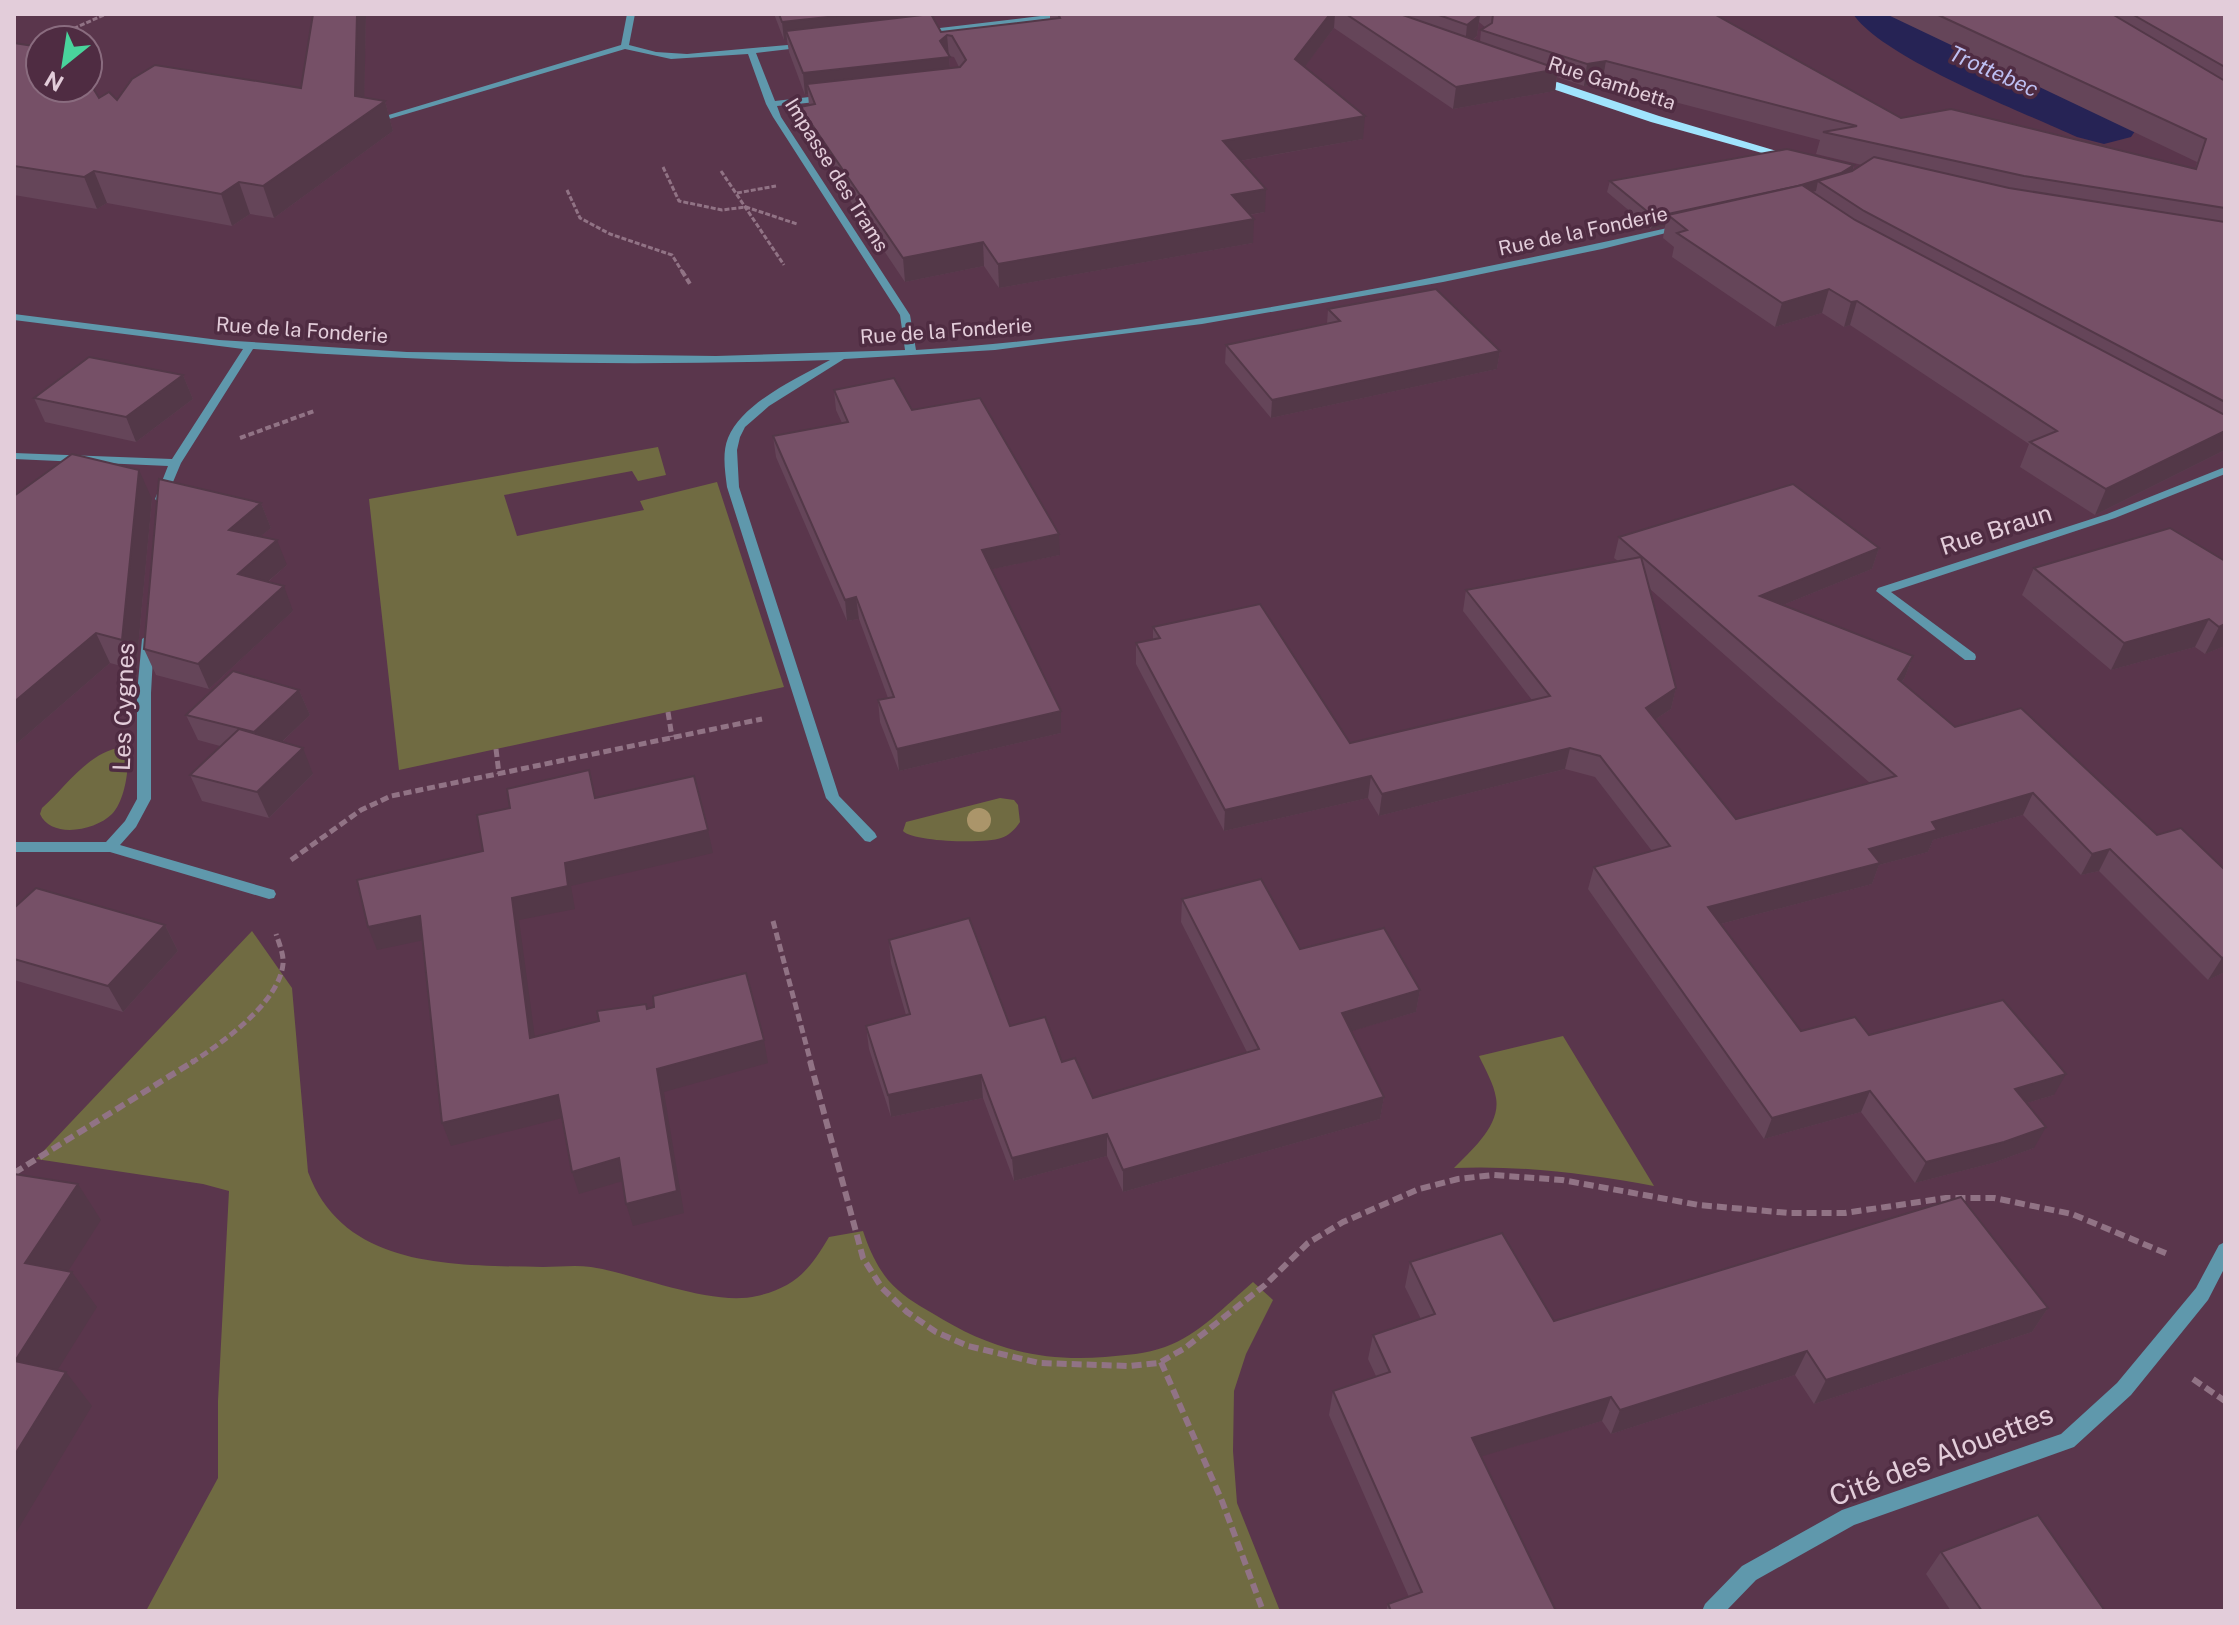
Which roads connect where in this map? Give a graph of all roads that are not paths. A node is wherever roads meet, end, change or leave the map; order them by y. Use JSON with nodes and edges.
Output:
{"nodes":[{"id":1,"x":631,"y":14,"type":"edge"},
{"id":2,"x":1077,"y":14,"type":"edge"},
{"id":3,"x":916,"y":33,"type":"edge"},
{"id":4,"x":811,"y":44,"type":"edge"},
{"id":5,"x":625,"y":46,"type":"junction"},
{"id":6,"x":751,"y":51,"type":"junction"},
{"id":7,"x":1516,"y":73,"type":"edge"},
{"id":8,"x":834,"y":97,"type":"edge"},
{"id":9,"x":770,"y":104,"type":"junction"},
{"id":10,"x":376,"y":120,"type":"edge"},
{"id":11,"x":1805,"y":161,"type":"edge"},
{"id":12,"x":1693,"y":226,"type":"edge"},
{"id":13,"x":14,"y":317,"type":"edge"},
{"id":14,"x":250,"y":346,"type":"junction"},
{"id":15,"x":911,"y":352,"type":"junction"},
{"id":16,"x":843,"y":357,"type":"junction"},
{"id":17,"x":14,"y":456,"type":"edge"},
{"id":18,"x":175,"y":463,"type":"junction"},
{"id":19,"x":2225,"y":470,"type":"edge"},
{"id":20,"x":160,"y":512,"type":"edge"},
{"id":21,"x":149,"y":620,"type":"edge"},
{"id":22,"x":1970,"y":657,"type":"dead end"},
{"id":23,"x":870,"y":837,"type":"dead end"},
{"id":24,"x":14,"y":847,"type":"edge"},
{"id":25,"x":110,"y":847,"type":"junction"},
{"id":26,"x":269,"y":894,"type":"road end"},
{"id":27,"x":2225,"y":1250,"type":"edge"},
{"id":28,"x":1712,"y":1611,"type":"edge"}],
"edges":[{"from":1,"to":5,"type":"street"},
{"from":2,"to":3,"type":"street"},
{"from":4,"to":6,"type":"street"},
{"from":5,"to":6,"type":"street"},
{"from":5,"to":10,"type":"street"},
{"from":6,"to":9,"type":"street","name":"Impasse des Trams"},
{"from":7,"to":11,"type":"main road","name":"Rue Gambetta"},
{"from":8,"to":9,"type":"street"},
{"from":9,"to":15,"type":"street","name":"Impasse des Trams"},
{"from":12,"to":15,"type":"street","name":"Rue de la Fonderie"},
{"from":13,"to":14,"type":"street","name":"Rue de la Fonderie"},
{"from":14,"to":16,"type":"street","name":"Rue de la Fonderie"},
{"from":14,"to":18,"type":"street"},
{"from":15,"to":16,"type":"street","name":"Rue de la Fonderie"},
{"from":16,"to":23,"type":"street"},
{"from":17,"to":18,"type":"street"},
{"from":18,"to":20,"type":"street"},
{"from":19,"to":22,"type":"street","name":"Rue Braun"},
{"from":21,"to":25,"type":"street","name":"Les Cygnes"},
{"from":24,"to":25,"type":"street"},
{"from":25,"to":26,"type":"street"},
{"from":27,"to":28,"type":"street","name":"Cité des Alouettes"}]}
